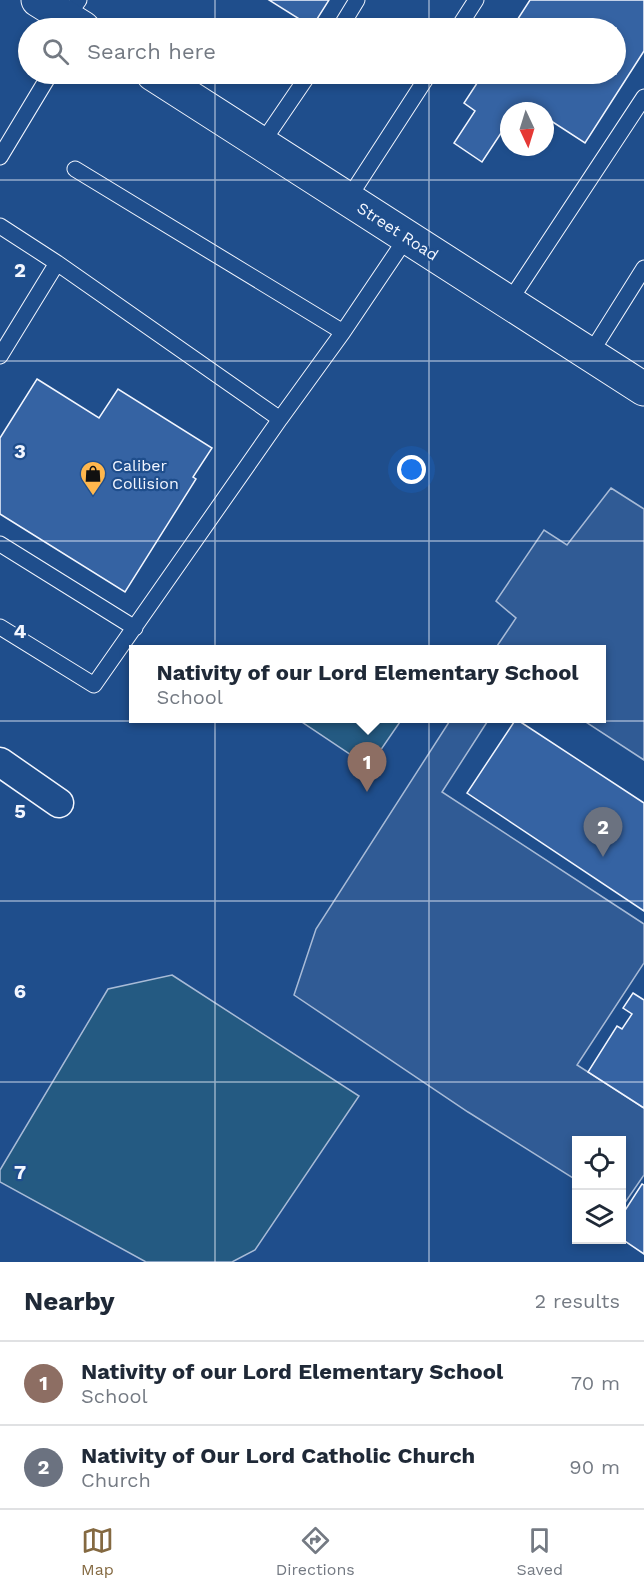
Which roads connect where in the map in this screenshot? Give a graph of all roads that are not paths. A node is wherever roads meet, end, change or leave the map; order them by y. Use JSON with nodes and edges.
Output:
{"nodes":[{"id":1,"x":38,"y":0,"type":"edge"},
{"id":2,"x":357,"y":0,"type":"edge"},
{"id":3,"x":476,"y":0,"type":"edge"},
{"id":4,"x":72,"y":18,"type":"edge"},
{"id":5,"x":346,"y":18,"type":"edge"},
{"id":6,"x":464,"y":18,"type":"edge"},
{"id":7,"x":44,"y":84,"type":"edge"},
{"id":8,"x":169,"y":84,"type":"edge"},
{"id":9,"x":302,"y":84,"type":"edge"},
{"id":10,"x":423,"y":84,"type":"edge"},
{"id":11,"x":644,"y":97,"type":"edge"},
{"id":12,"x":261,"y":143,"type":"junction"},
{"id":13,"x":0,"y":157,"type":"edge"},
{"id":14,"x":75,"y":169,"type":"dead end"},
{"id":15,"x":348,"y":199,"type":"junction"},
{"id":16,"x":0,"y":226,"type":"edge"},
{"id":17,"x":407,"y":237,"type":"junction"},
{"id":18,"x":57,"y":263,"type":"junction"},
{"id":19,"x":644,"y":268,"type":"edge"},
{"id":20,"x":509,"y":302,"type":"junction"},
{"id":21,"x":343,"y":332,"type":"junction"},
{"id":22,"x":590,"y":354,"type":"junction"},
{"id":23,"x":0,"y":356,"type":"edge"},
{"id":24,"x":644,"y":389,"type":"edge"},
{"id":25,"x":280,"y":419,"type":"junction"},
{"id":26,"x":0,"y":544,"type":"edge"},
{"id":27,"x":0,"y":627,"type":"edge"},
{"id":28,"x":135,"y":628,"type":"junction"},
{"id":29,"x":0,"y":762,"type":"edge"},
{"id":30,"x":59,"y":803,"type":"dead end"}],
"edges":[{"from":1,"to":4,"type":"main road"},
{"from":2,"to":5,"type":"lane"},
{"from":3,"to":6,"type":"lane"},
{"from":7,"to":13,"type":"lane"},
{"from":8,"to":12,"type":"main road","name":"Street Road"},
{"from":9,"to":12,"type":"lane"},
{"from":10,"to":15,"type":"lane"},
{"from":11,"to":20,"type":"lane"},
{"from":12,"to":15,"type":"main road","name":"Street Road"},
{"from":14,"to":21,"type":"lane"},
{"from":15,"to":17,"type":"main road","name":"Street Road"},
{"from":16,"to":18,"type":"lane"},
{"from":17,"to":20,"type":"main road","name":"Street Road"},
{"from":17,"to":21,"type":"lane"},
{"from":18,"to":23,"type":"lane"},
{"from":18,"to":25,"type":"lane"},
{"from":19,"to":22,"type":"lane"},
{"from":20,"to":22,"type":"main road","name":"Street Road"},
{"from":21,"to":25,"type":"lane"},
{"from":22,"to":24,"type":"main road","name":"Street Road"},
{"from":25,"to":28,"type":"lane"},
{"from":26,"to":28,"type":"lane"},
{"from":27,"to":28,"type":"lane"},
{"from":29,"to":30,"type":"street"}]}
